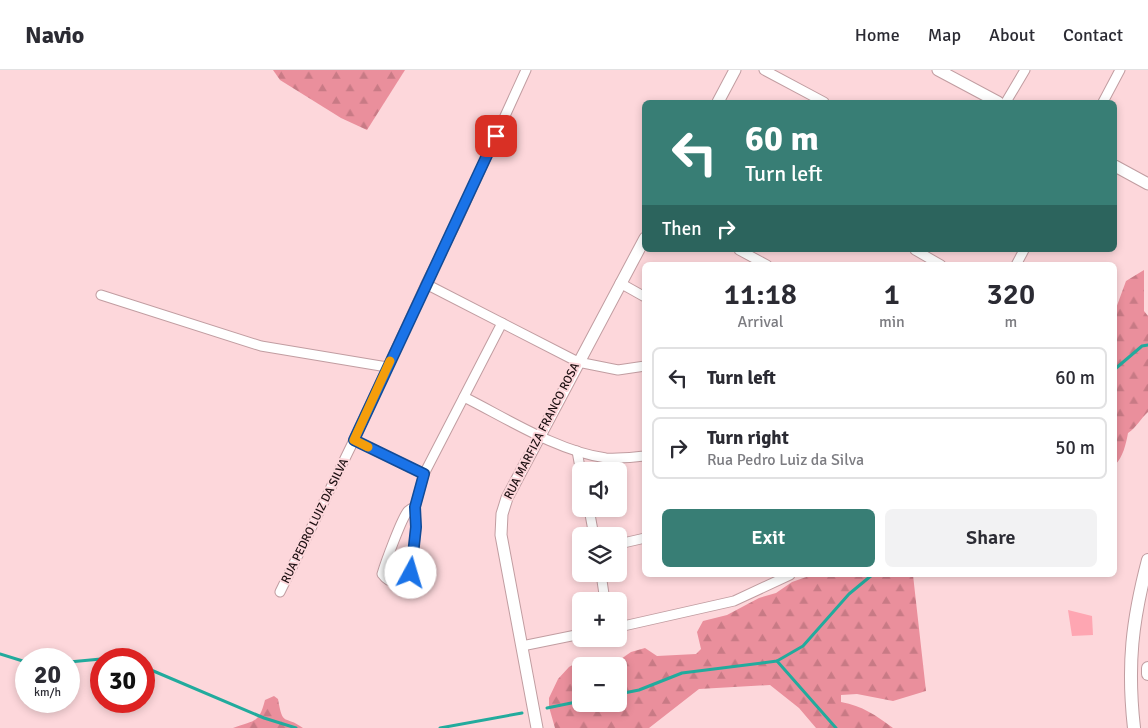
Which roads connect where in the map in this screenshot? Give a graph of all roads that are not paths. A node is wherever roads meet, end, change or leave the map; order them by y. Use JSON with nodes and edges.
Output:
{"nodes":[{"id":1,"x":526,"y":70,"type":"edge"},
{"id":2,"x":735,"y":70,"type":"edge"},
{"id":3,"x":764,"y":70,"type":"edge"},
{"id":4,"x":938,"y":70,"type":"edge"},
{"id":5,"x":1025,"y":70,"type":"edge"},
{"id":6,"x":1120,"y":70,"type":"edge"},
{"id":7,"x":719,"y":100,"type":"edge"},
{"id":8,"x":820,"y":100,"type":"edge"},
{"id":9,"x":994,"y":100,"type":"edge"},
{"id":10,"x":1007,"y":100,"type":"edge"},
{"id":11,"x":1104,"y":100,"type":"edge"},
{"id":12,"x":1117,"y":167,"type":"edge"},
{"id":13,"x":1148,"y":184,"type":"edge"},
{"id":14,"x":642,"y":243,"type":"edge"},
{"id":15,"x":744,"y":252,"type":"edge"},
{"id":16,"x":919,"y":252,"type":"edge"},
{"id":17,"x":762,"y":262,"type":"edge"},
{"id":18,"x":937,"y":262,"type":"edge"},
{"id":19,"x":620,"y":283,"type":"junction"},
{"id":20,"x":426,"y":284,"type":"junction"},
{"id":21,"x":101,"y":295,"type":"dead end"},
{"id":22,"x":642,"y":295,"type":"edge"},
{"id":23,"x":502,"y":323,"type":"junction"},
{"id":24,"x":578,"y":362,"type":"junction"},
{"id":25,"x":642,"y":366,"type":"edge"},
{"id":26,"x":387,"y":367,"type":"junction"},
{"id":27,"x":464,"y":397,"type":"junction"},
{"id":28,"x":541,"y":436,"type":"junction"},
{"id":29,"x":354,"y":440,"type":"junction"},
{"id":30,"x":577,"y":451,"type":"junction"},
{"id":31,"x":642,"y":456,"type":"edge"},
{"id":32,"x":579,"y":462,"type":"edge"},
{"id":33,"x":424,"y":474,"type":"junction"},
{"id":34,"x":415,"y":507,"type":"junction"},
{"id":35,"x":642,"y":539,"type":"edge"},
{"id":36,"x":627,"y":542,"type":"edge"},
{"id":37,"x":1148,"y":560,"type":"edge"},
{"id":38,"x":786,"y":577,"type":"edge"},
{"id":39,"x":280,"y":592,"type":"dead end"},
{"id":40,"x":627,"y":625,"type":"edge"},
{"id":41,"x":572,"y":636,"type":"edge"},
{"id":42,"x":522,"y":646,"type":"junction"},
{"id":43,"x":1148,"y":668,"type":"edge"},
{"id":44,"x":1148,"y":674,"type":"edge"},
{"id":45,"x":537,"y":728,"type":"edge"},
{"id":46,"x":1134,"y":728,"type":"edge"}],
"edges":[{"from":1,"to":20,"type":"street","name":"RUA PEDRO LUIZ DA SILVA"},
{"from":2,"to":7,"type":"street"},
{"from":3,"to":8,"type":"street"},
{"from":4,"to":9,"type":"street"},
{"from":5,"to":10,"type":"street"},
{"from":6,"to":11,"type":"street"},
{"from":12,"to":13,"type":"street"},
{"from":14,"to":19,"type":"street","name":"RUA MARFIZA FRANCO ROSA"},
{"from":15,"to":17,"type":"street"},
{"from":16,"to":18,"type":"street"},
{"from":19,"to":22,"type":"street"},
{"from":19,"to":24,"type":"street","name":"RUA MARFIZA FRANCO ROSA"},
{"from":20,"to":23,"type":"street"},
{"from":20,"to":26,"type":"street","name":"RUA PEDRO LUIZ DA SILVA"},
{"from":21,"to":26,"type":"street"},
{"from":23,"to":24,"type":"street"},
{"from":23,"to":27,"type":"street"},
{"from":24,"to":25,"type":"street"},
{"from":24,"to":28,"type":"street","name":"RUA MARFIZA FRANCO ROSA"},
{"from":26,"to":29,"type":"street","name":"RUA PEDRO LUIZ DA SILVA"},
{"from":27,"to":28,"type":"street"},
{"from":27,"to":33,"type":"street"},
{"from":28,"to":30,"type":"street"},
{"from":28,"to":42,"type":"street","name":"RUA MARFIZA FRANCO ROSA"},
{"from":29,"to":33,"type":"street"},
{"from":29,"to":39,"type":"street","name":"RUA PEDRO LUIZ DA SILVA"},
{"from":30,"to":31,"type":"street"},
{"from":30,"to":32,"type":"street"},
{"from":33,"to":34,"type":"street"},
{"from":34,"to":34,"type":"street"},
{"from":35,"to":36,"type":"street"},
{"from":37,"to":46,"type":"main road"},
{"from":38,"to":40,"type":"street"},
{"from":41,"to":42,"type":"street"},
{"from":42,"to":45,"type":"street","name":"RUA MARFIZA FRANCO ROSA"},
{"from":43,"to":44,"type":"main road"}]}
